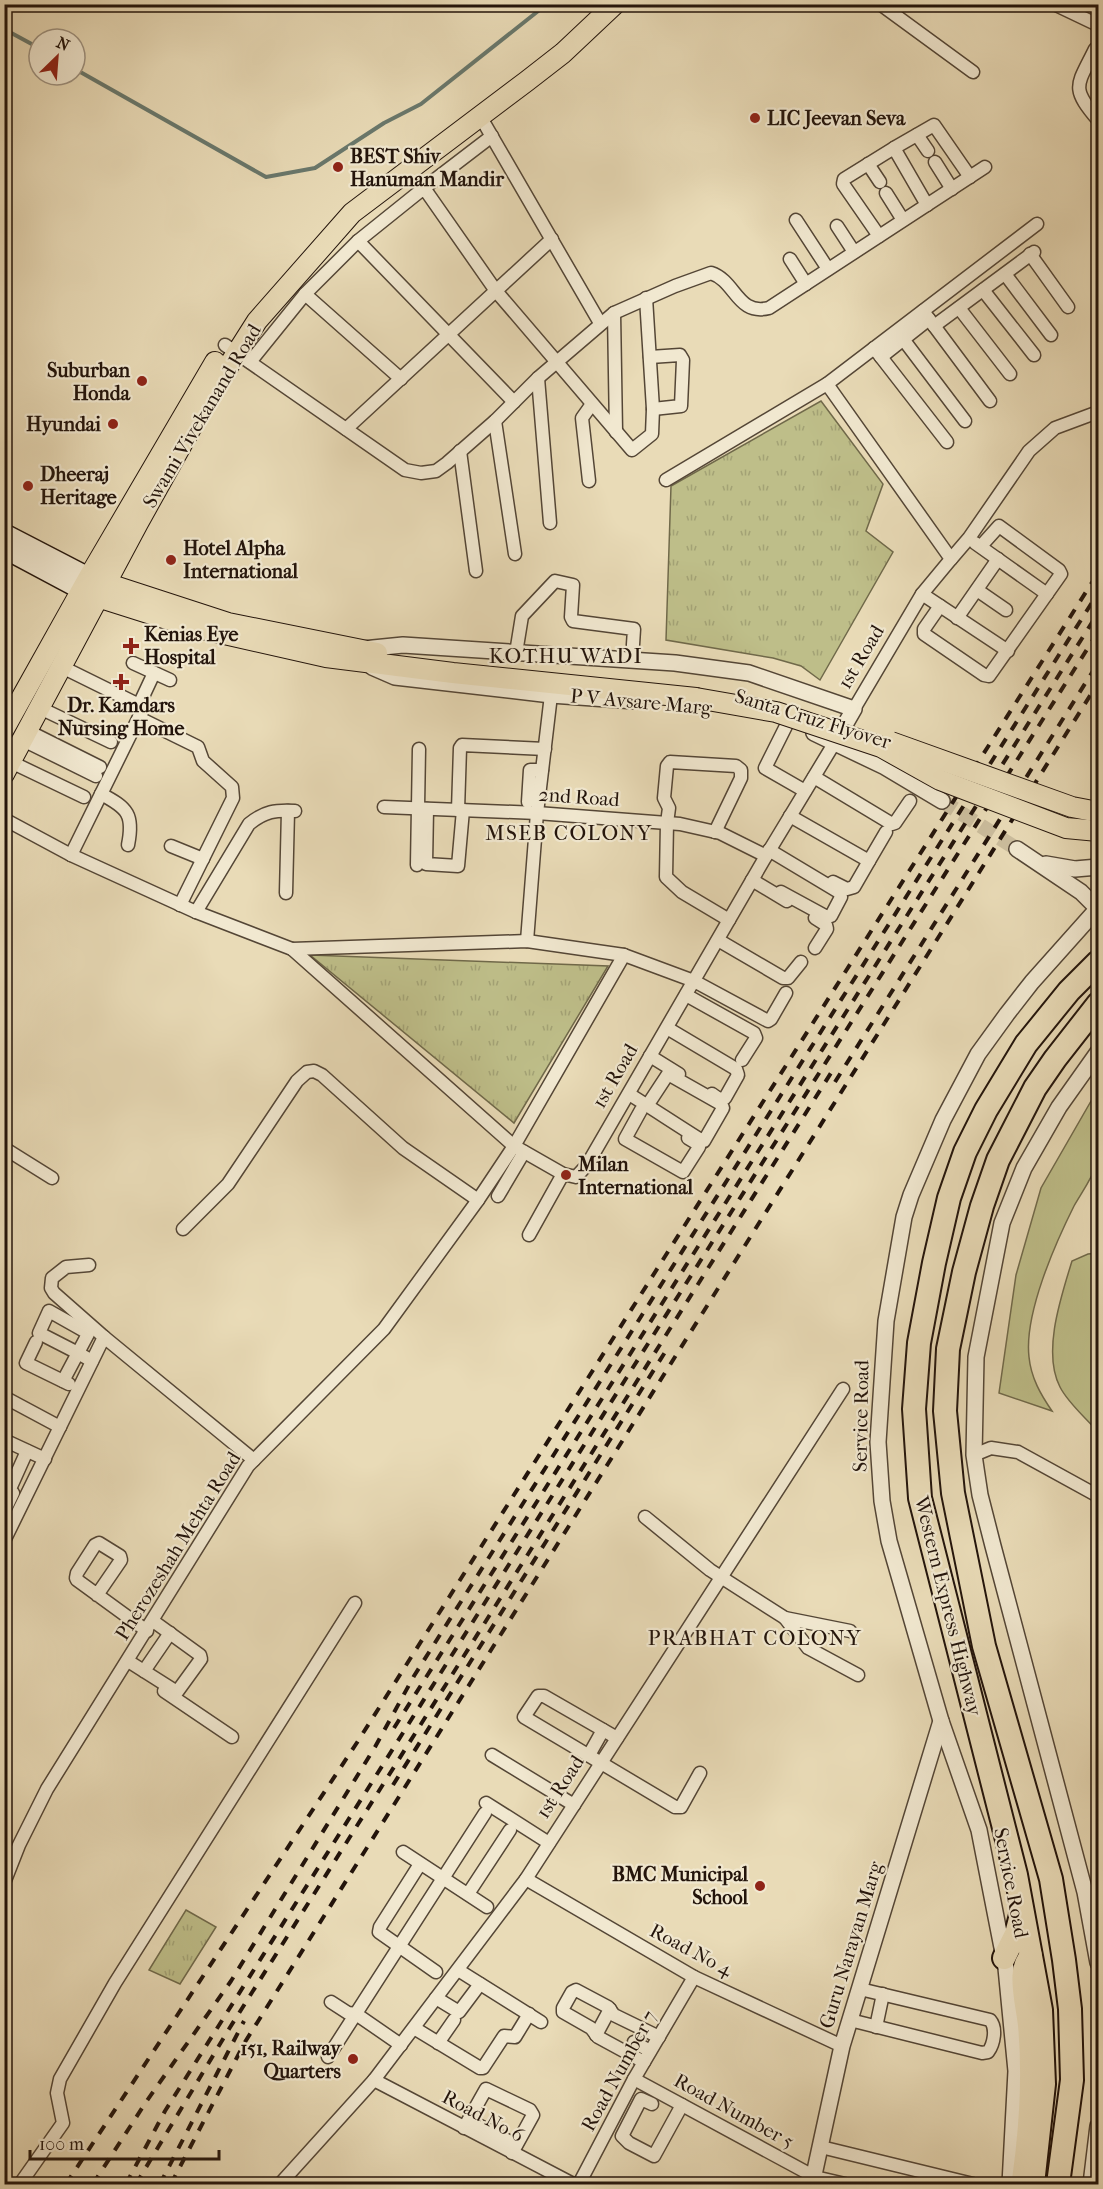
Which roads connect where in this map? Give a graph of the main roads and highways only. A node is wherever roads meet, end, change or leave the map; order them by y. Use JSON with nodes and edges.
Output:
{"nodes":[{"id":1,"x":598,"y":4,"type":"edge"},
{"id":2,"x":615,"y":4,"type":"edge"},
{"id":3,"x":313,"y":247,"type":"junction"},
{"id":4,"x":4,"y":533,"type":"edge"},
{"id":5,"x":4,"y":549,"type":"edge"},
{"id":6,"x":94,"y":587,"type":"junction"},
{"id":7,"x":366,"y":654,"type":"joint"},
{"id":8,"x":696,"y":693,"type":"junction"},
{"id":9,"x":4,"y":729,"type":"edge"},
{"id":10,"x":8,"y":768,"type":"edge"},
{"id":11,"x":1098,"y":812,"type":"edge"},
{"id":12,"x":1098,"y":831,"type":"edge"},
{"id":13,"x":1098,"y":962,"type":"edge"},
{"id":14,"x":1098,"y":1004,"type":"edge"},
{"id":15,"x":1022,"y":1912,"type":"junction"},
{"id":16,"x":1031,"y":1954,"type":"junction"},
{"id":17,"x":1004,"y":1958,"type":"road end"},
{"id":18,"x":1022,"y":2184,"type":"edge"},
{"id":19,"x":1033,"y":2184,"type":"edge"},
{"id":20,"x":1058,"y":2184,"type":"edge"}],
"edges":[{"from":1,"to":3,"type":"main road","name":"Swami Vivekanand Road"},
{"from":2,"to":3,"type":"main road","name":"Swami Vivekanand Road"},
{"from":3,"to":6,"type":"main road","name":"Swami Vivekanand Road"},
{"from":4,"to":6,"type":"main road"},
{"from":5,"to":6,"type":"main road"},
{"from":6,"to":7,"type":"main road","name":"P V Avsare Marg"},
{"from":6,"to":9,"type":"main road","name":"Swami Vivekanand Road"},
{"from":6,"to":10,"type":"main road","name":"Swami Vivekanand Road"},
{"from":7,"to":8,"type":"main road","name":"Santa Cruz Flyover"},
{"from":8,"to":11,"type":"main road","name":"Santa Cruz Flyover","bridge":true},
{"from":8,"to":12,"type":"main road","bridge":true},
{"from":13,"to":15,"type":"highway","name":"Western Express Highway"},
{"from":14,"to":20,"type":"highway","name":"Western Express Highway"},
{"from":15,"to":16,"type":"highway","name":"Western Express Highway"},
{"from":15,"to":17,"type":"highway"},
{"from":16,"to":18,"type":"highway"},
{"from":16,"to":19,"type":"highway","name":"Western Express Highway"}]}
